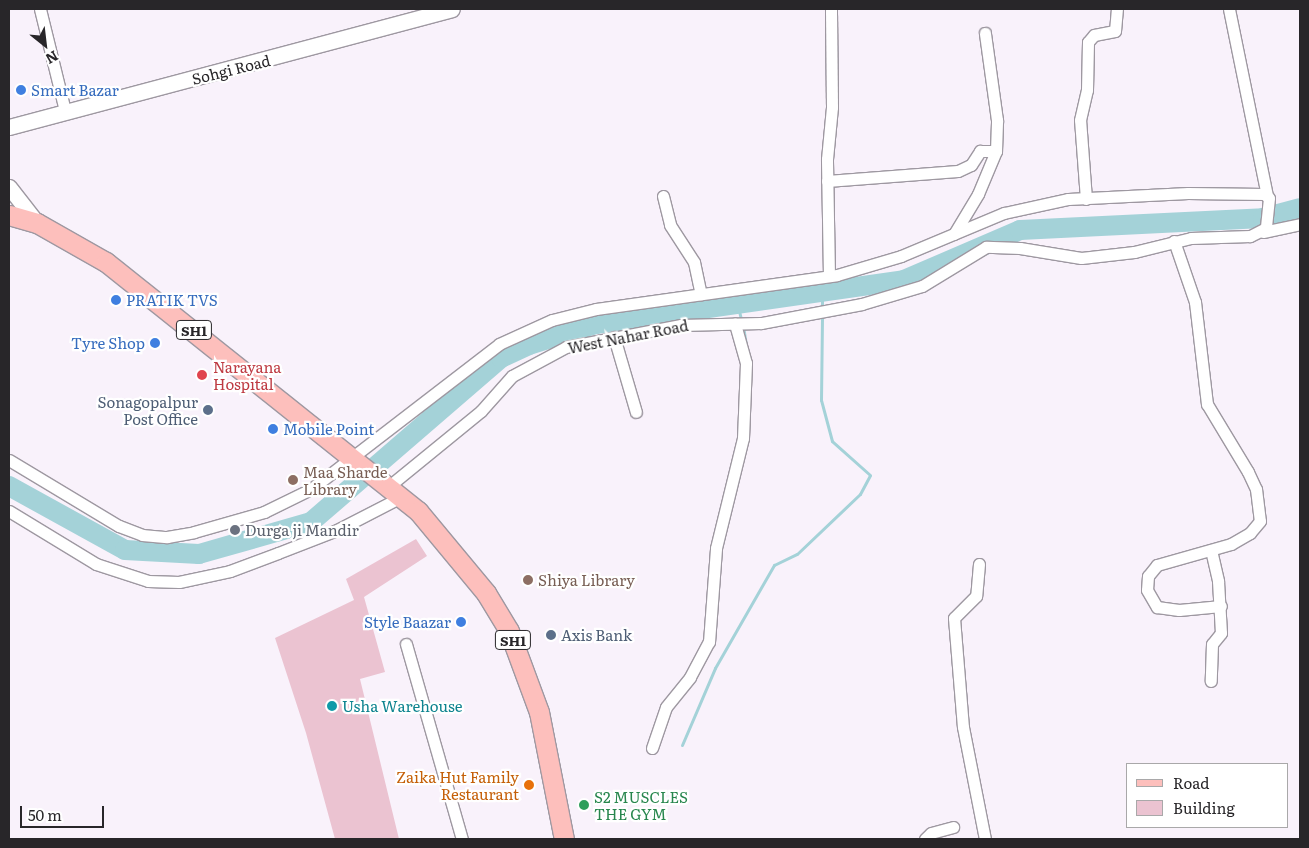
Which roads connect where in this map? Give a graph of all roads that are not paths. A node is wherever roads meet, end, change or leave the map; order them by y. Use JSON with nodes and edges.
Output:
{"nodes":[{"id":1,"x":40,"y":9,"type":"edge"},
{"id":2,"x":452,"y":9,"type":"edge"},
{"id":3,"x":831,"y":9,"type":"edge"},
{"id":4,"x":1117,"y":9,"type":"edge"},
{"id":5,"x":1229,"y":9,"type":"edge"},
{"id":6,"x":985,"y":33,"type":"dead end"},
{"id":7,"x":65,"y":111,"type":"junction"},
{"id":8,"x":9,"y":127,"type":"edge"},
{"id":9,"x":996,"y":151,"type":"junction"},
{"id":10,"x":827,"y":181,"type":"junction"},
{"id":11,"x":9,"y":186,"type":"edge"},
{"id":12,"x":663,"y":196,"type":"dead end"},
{"id":13,"x":1086,"y":199,"type":"junction"},
{"id":14,"x":1269,"y":199,"type":"junction"},
{"id":15,"x":9,"y":215,"type":"edge"},
{"id":16,"x":37,"y":223,"type":"junction"},
{"id":17,"x":1300,"y":224,"type":"edge"},
{"id":18,"x":1263,"y":232,"type":"junction"},
{"id":19,"x":954,"y":234,"type":"junction"},
{"id":20,"x":1174,"y":241,"type":"junction"},
{"id":21,"x":829,"y":276,"type":"junction"},
{"id":22,"x":701,"y":294,"type":"junction"},
{"id":23,"x":736,"y":324,"type":"junction"},
{"id":24,"x":614,"y":337,"type":"junction"},
{"id":25,"x":636,"y":412,"type":"dead end"},
{"id":26,"x":9,"y":460,"type":"edge"},
{"id":27,"x":359,"y":463,"type":"junction"},
{"id":28,"x":392,"y":488,"type":"junction"},
{"id":29,"x":9,"y":511,"type":"edge"},
{"id":30,"x":1211,"y":550,"type":"junction"},
{"id":31,"x":979,"y":564,"type":"dead end"},
{"id":32,"x":1220,"y":606,"type":"junction"},
{"id":33,"x":406,"y":644,"type":"dead end"},
{"id":34,"x":1211,"y":681,"type":"dead end"},
{"id":35,"x":652,"y":748,"type":"dead end"},
{"id":36,"x":953,"y":827,"type":"dead end"},
{"id":37,"x":462,"y":839,"type":"edge"},
{"id":38,"x":564,"y":839,"type":"edge"},
{"id":39,"x":926,"y":839,"type":"edge"},
{"id":40,"x":986,"y":839,"type":"edge"}],
"edges":[{"from":1,"to":7,"type":"street"},
{"from":2,"to":7,"type":"street","name":"Sohgi Road"},
{"from":3,"to":10,"type":"street"},
{"from":4,"to":13,"type":"street"},
{"from":5,"to":14,"type":"street"},
{"from":6,"to":9,"type":"street"},
{"from":7,"to":8,"type":"street","name":"Sohgi Road"},
{"from":9,"to":10,"type":"street"},
{"from":9,"to":19,"type":"street"},
{"from":10,"to":21,"type":"street"},
{"from":11,"to":16,"type":"street"},
{"from":12,"to":22,"type":"street"},
{"from":13,"to":14,"type":"street"},
{"from":13,"to":19,"type":"street"},
{"from":14,"to":18,"type":"street"},
{"from":15,"to":16,"type":"main road","number":"SH1"},
{"from":16,"to":27,"type":"main road","number":"SH1"},
{"from":17,"to":18,"type":"street","name":"West Nahar Road"},
{"from":18,"to":20,"type":"street","name":"West Nahar Road"},
{"from":19,"to":21,"type":"street"},
{"from":20,"to":23,"type":"street","name":"West Nahar Road"},
{"from":20,"to":30,"type":"street"},
{"from":21,"to":22,"type":"street"},
{"from":22,"to":27,"type":"street"},
{"from":23,"to":24,"type":"street","name":"West Nahar Road"},
{"from":23,"to":35,"type":"street"},
{"from":24,"to":25,"type":"street"},
{"from":24,"to":28,"type":"street","name":"West Nahar Road"},
{"from":26,"to":27,"type":"street"},
{"from":27,"to":28,"type":"main road","number":"SH1"},
{"from":28,"to":29,"type":"street","name":"West Nahar Road"},
{"from":28,"to":38,"type":"main road","number":"SH1"},
{"from":30,"to":32,"type":"street"},
{"from":30,"to":32,"type":"street"},
{"from":31,"to":40,"type":"street"},
{"from":32,"to":34,"type":"street"},
{"from":33,"to":37,"type":"street"},
{"from":36,"to":39,"type":"street"}]}
